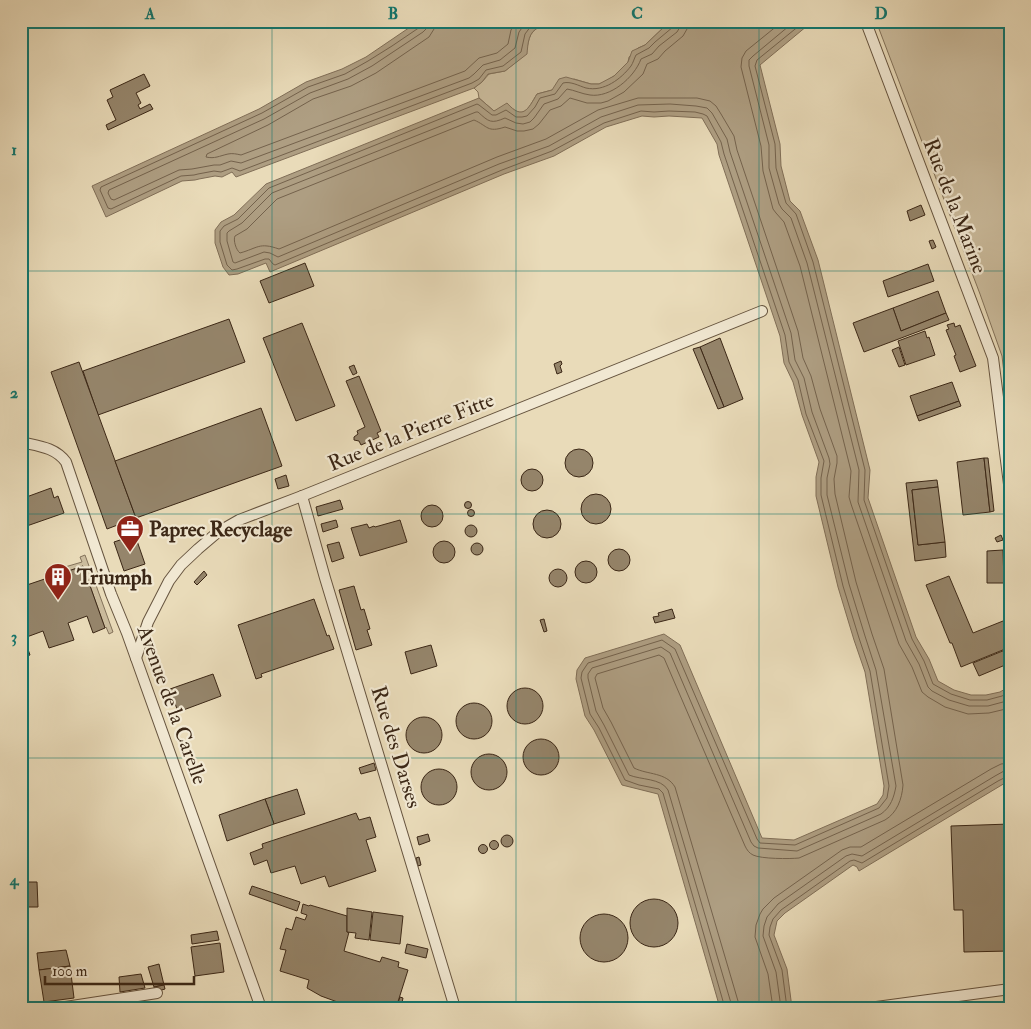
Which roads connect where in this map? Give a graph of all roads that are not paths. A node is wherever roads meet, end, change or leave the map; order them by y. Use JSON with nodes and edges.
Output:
{"nodes":[{"id":1,"x":867,"y":25,"type":"dead end"},
{"id":2,"x":762,"y":311,"type":"dead end"},
{"id":3,"x":21,"y":442,"type":"edge"},
{"id":4,"x":1010,"y":492,"type":"edge"},
{"id":5,"x":302,"y":496,"type":"junction"},
{"id":6,"x":136,"y":658,"type":"junction"},
{"id":7,"x":1010,"y":989,"type":"edge"},
{"id":8,"x":157,"y":994,"type":"dead end"},
{"id":9,"x":59,"y":1008,"type":"edge"},
{"id":10,"x":261,"y":1008,"type":"edge"},
{"id":11,"x":456,"y":1008,"type":"edge"},
{"id":12,"x":869,"y":1008,"type":"edge"}],
"edges":[{"from":1,"to":4,"type":"street","name":"Rue de la Marine"},
{"from":2,"to":5,"type":"street","name":"Rue de la Pierre Fitte"},
{"from":3,"to":6,"type":"street","name":"Avenue de la Carelle"},
{"from":5,"to":6,"type":"street","name":"Rue de la Pierre Fitte"},
{"from":5,"to":11,"type":"street","name":"Rue des Darses"},
{"from":6,"to":10,"type":"street","name":"Avenue de la Carelle"},
{"from":7,"to":12,"type":"street"},
{"from":8,"to":9,"type":"street"}]}
